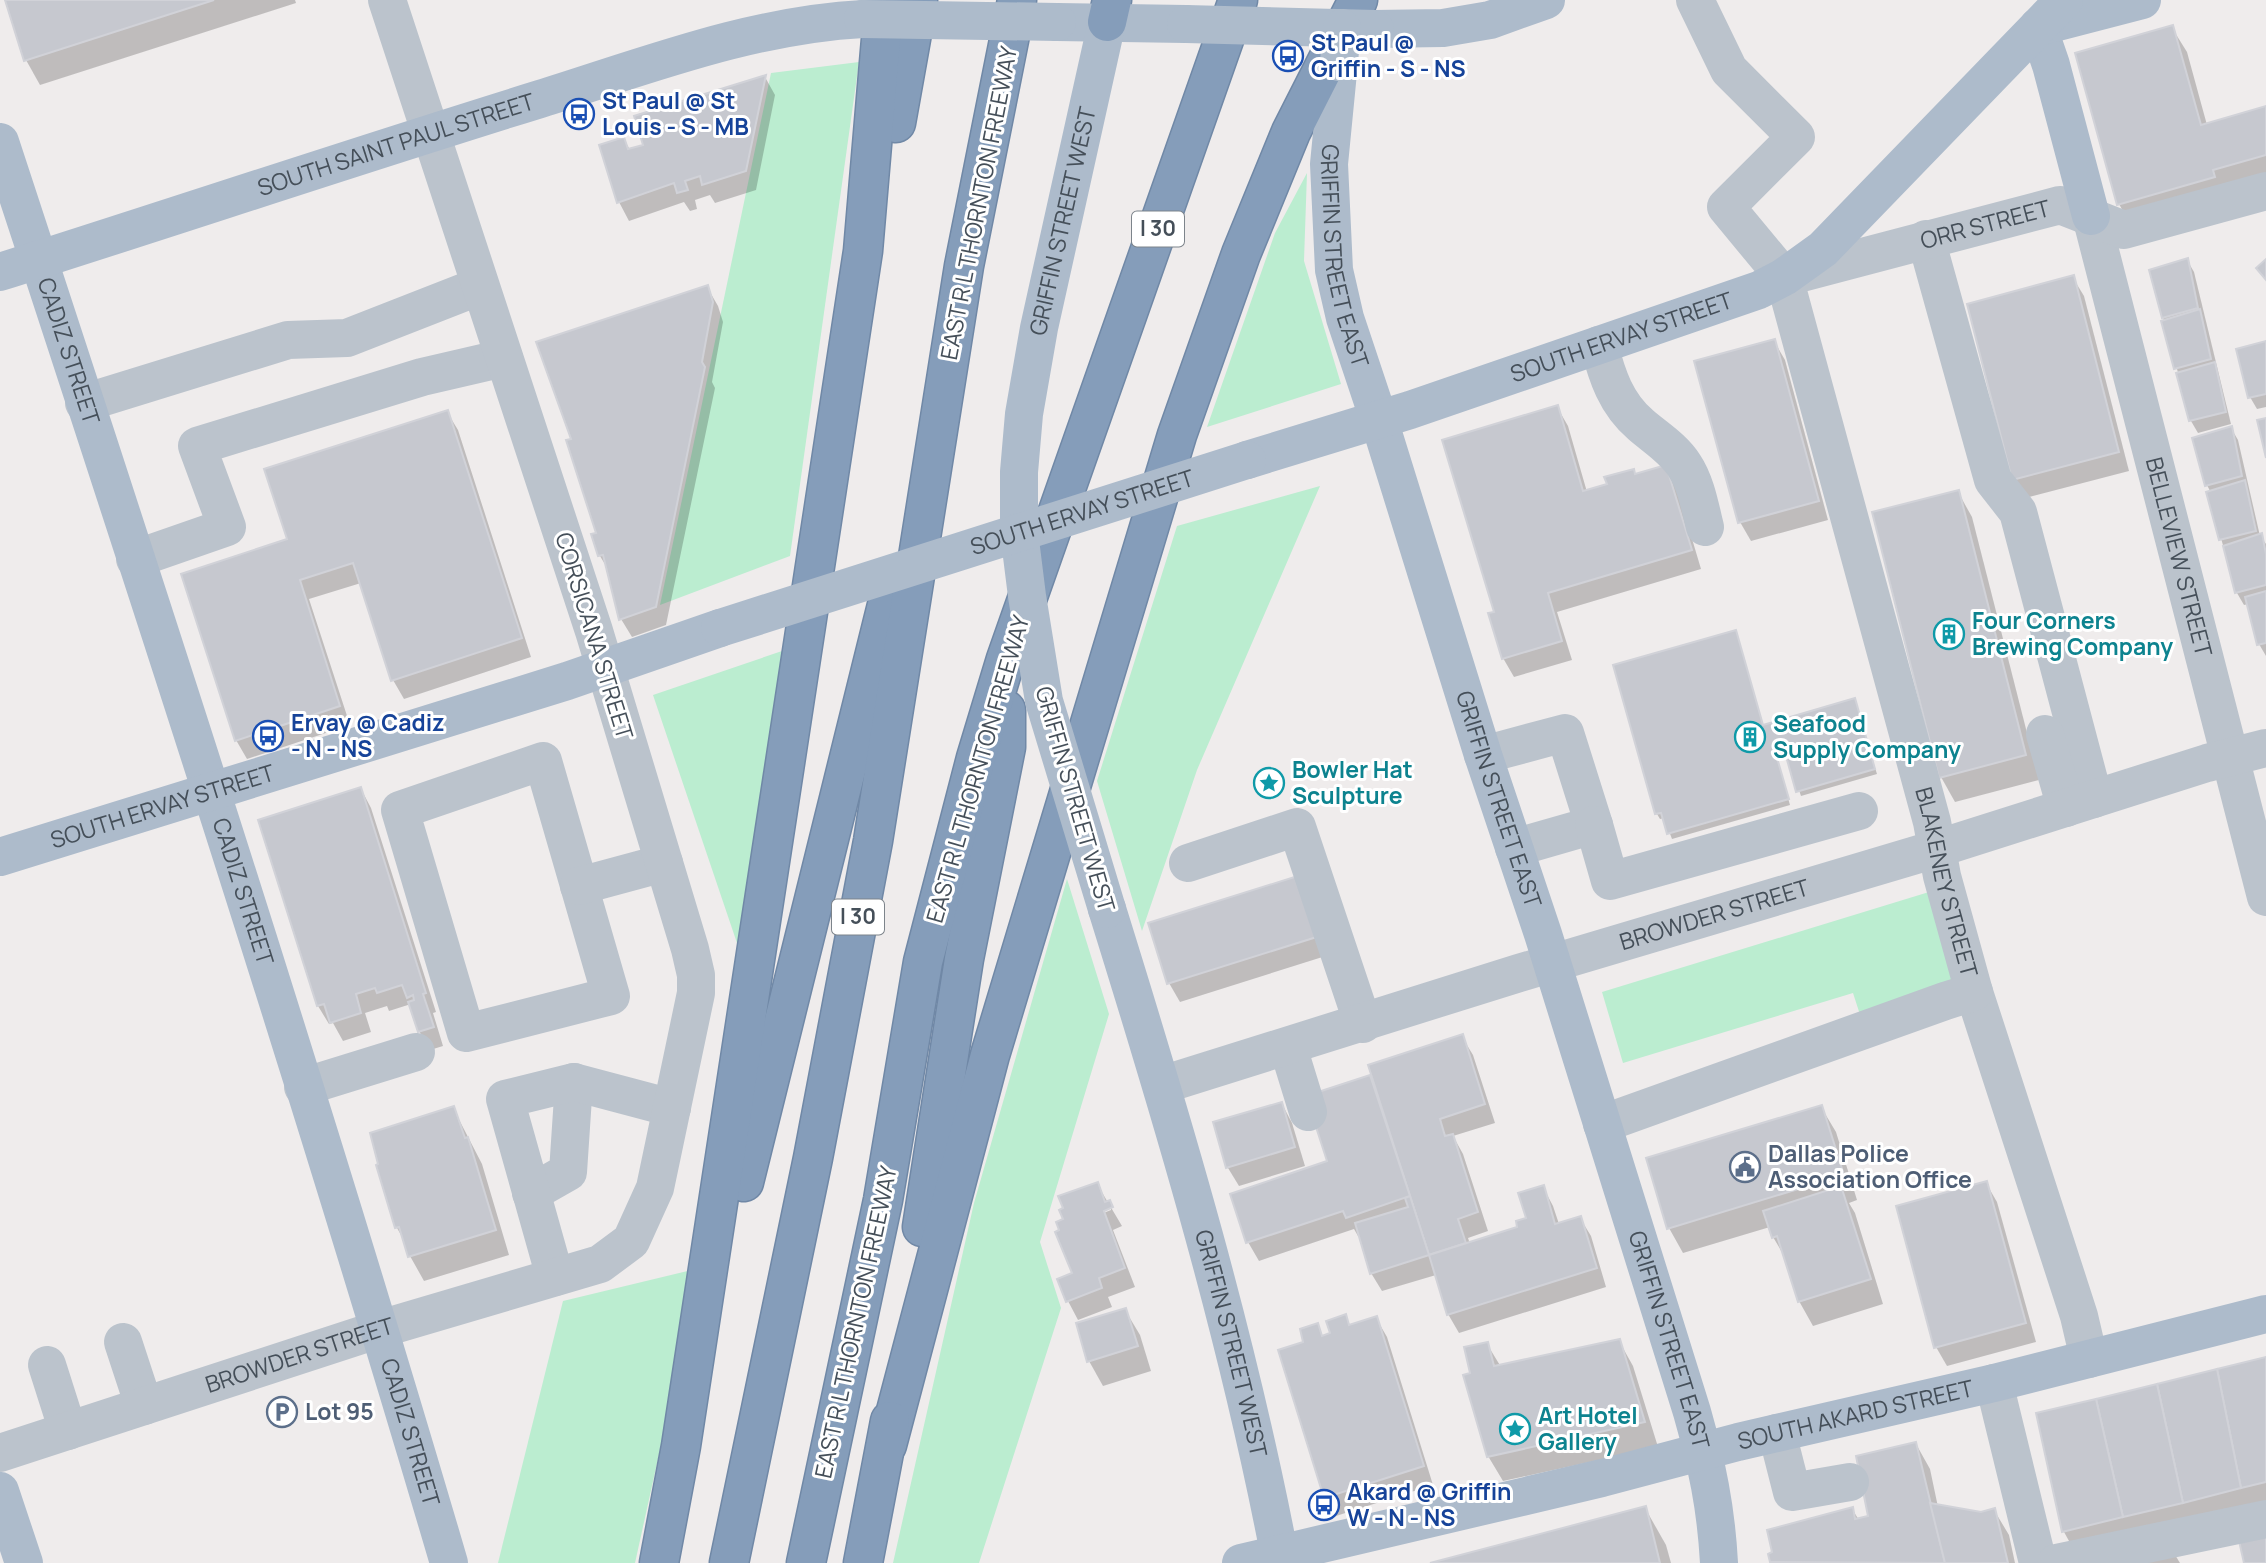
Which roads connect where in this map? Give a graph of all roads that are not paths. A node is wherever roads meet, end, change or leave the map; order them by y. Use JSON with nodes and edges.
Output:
{"nodes":[{"id":1,"x":387,"y":0,"type":"edge"},
{"id":2,"x":918,"y":0,"type":"edge"},
{"id":3,"x":1017,"y":0,"type":"edge"},
{"id":4,"x":1238,"y":0,"type":"edge"},
{"id":5,"x":1546,"y":0,"type":"edge"},
{"id":6,"x":1695,"y":0,"type":"edge"},
{"id":7,"x":2142,"y":0,"type":"edge"},
{"id":8,"x":875,"y":9,"type":"edge"},
{"id":9,"x":1109,"y":11,"type":"edge"},
{"id":10,"x":2051,"y":13,"type":"edge"},
{"id":11,"x":1355,"y":14,"type":"edge"},
{"id":12,"x":430,"y":134,"type":"junction"},
{"id":13,"x":0,"y":142,"type":"edge"},
{"id":14,"x":2266,"y":191,"type":"edge"},
{"id":15,"x":2091,"y":216,"type":"junction"},
{"id":16,"x":1926,"y":239,"type":"junction"},
{"id":17,"x":863,"y":251,"type":"junction"},
{"id":18,"x":38,"y":260,"type":"junction"},
{"id":19,"x":964,"y":266,"type":"junction"},
{"id":20,"x":0,"y":272,"type":"edge"},
{"id":21,"x":1784,"y":277,"type":"junction"},
{"id":22,"x":480,"y":286,"type":"junction"},
{"id":23,"x":1599,"y":345,"type":"junction"},
{"id":24,"x":504,"y":358,"type":"junction"},
{"id":25,"x":84,"y":403,"type":"junction"},
{"id":26,"x":1379,"y":420,"type":"junction"},
{"id":27,"x":1705,"y":527,"type":"dead end"},
{"id":28,"x":1019,"y":532,"type":"junction"},
{"id":29,"x":135,"y":559,"type":"junction"},
{"id":30,"x":1006,"y":659,"type":"junction"},
{"id":31,"x":605,"y":668,"type":"junction"},
{"id":32,"x":2045,"y":734,"type":"dead end"},
{"id":33,"x":2248,"y":752,"type":"edge"},
{"id":34,"x":1483,"y":755,"type":"junction"},
{"id":35,"x":210,"y":793,"type":"junction"},
{"id":36,"x":2080,"y":803,"type":"junction"},
{"id":37,"x":1858,"y":811,"type":"dead end"},
{"id":38,"x":1594,"y":825,"type":"junction"},
{"id":39,"x":1514,"y":848,"type":"junction"},
{"id":40,"x":1936,"y":849,"type":"junction"},
{"id":41,"x":0,"y":857,"type":"edge"},
{"id":42,"x":664,"y":863,"type":"junction"},
{"id":43,"x":1188,"y":863,"type":"dead end"},
{"id":44,"x":579,"y":886,"type":"junction"},
{"id":45,"x":2266,"y":897,"type":"edge"},
{"id":46,"x":1552,"y":964,"type":"junction"},
{"id":47,"x":1974,"y":992,"type":"junction"},
{"id":48,"x":1363,"y":1024,"type":"junction"},
{"id":49,"x":1288,"y":1047,"type":"junction"},
{"id":50,"x":416,"y":1052,"type":"dead end"},
{"id":51,"x":574,"y":1082,"type":"junction"},
{"id":52,"x":1162,"y":1085,"type":"junction"},
{"id":53,"x":303,"y":1087,"type":"junction"},
{"id":54,"x":672,"y":1108,"type":"junction"},
{"id":55,"x":1308,"y":1112,"type":"dead end"},
{"id":56,"x":1602,"y":1124,"type":"junction"},
{"id":57,"x":531,"y":1193,"type":"junction"},
{"id":58,"x":600,"y":1264,"type":"joint"},
{"id":59,"x":555,"y":1277,"type":"junction"},
{"id":60,"x":2266,"y":1314,"type":"edge"},
{"id":61,"x":380,"y":1329,"type":"junction"},
{"id":62,"x":123,"y":1342,"type":"dead end"},
{"id":63,"x":2089,"y":1359,"type":"junction"},
{"id":64,"x":47,"y":1366,"type":"dead end"},
{"id":65,"x":1994,"y":1383,"type":"junction"},
{"id":66,"x":144,"y":1406,"type":"junction"},
{"id":67,"x":68,"y":1431,"type":"junction"},
{"id":68,"x":1777,"y":1433,"type":"junction"},
{"id":69,"x":887,"y":1445,"type":"junction"},
{"id":70,"x":681,"y":1446,"type":"junction"},
{"id":71,"x":1703,"y":1452,"type":"junction"},
{"id":72,"x":0,"y":1453,"type":"edge"},
{"id":73,"x":1850,"y":1482,"type":"dead end"},
{"id":74,"x":0,"y":1491,"type":"edge"},
{"id":75,"x":2266,"y":1519,"type":"edge"},
{"id":76,"x":1280,"y":1559,"type":"edge"},
{"id":77,"x":24,"y":1563,"type":"edge"},
{"id":78,"x":449,"y":1563,"type":"edge"},
{"id":79,"x":659,"y":1563,"type":"edge"},
{"id":80,"x":729,"y":1563,"type":"edge"},
{"id":81,"x":806,"y":1563,"type":"edge"},
{"id":82,"x":863,"y":1563,"type":"edge"},
{"id":83,"x":1241,"y":1563,"type":"edge"},
{"id":84,"x":1720,"y":1563,"type":"edge"},
{"id":85,"x":2038,"y":1563,"type":"edge"},
{"id":86,"x":2056,"y":1563,"type":"edge"}],
"edges":[{"from":1,"to":12,"type":"street","name":"CORSICANA STREET"},
{"from":2,"to":17,"type":"highway"},
{"from":3,"to":19,"type":"highway","name":"EAST R L THORNTON FREEWAY","number":"I 30"},
{"from":4,"to":30,"type":"highway","name":"EAST R L THORNTON FREEWAY","number":"I 30"},
{"from":5,"to":11,"type":"main road","name":"SOUTH SAINT PAUL STREET"},
{"from":6,"to":21,"type":"street"},
{"from":7,"to":10,"type":"main road"},
{"from":8,"to":9,"type":"main road","name":"SOUTH SAINT PAUL STREET","bridge":true},
{"from":8,"to":12,"type":"main road","name":"SOUTH SAINT PAUL STREET"},
{"from":8,"to":17,"type":"highway"},
{"from":9,"to":11,"type":"main road","name":"SOUTH SAINT PAUL STREET","bridge":true},
{"from":9,"to":28,"type":"main road","name":"GRIFFIN STREET WEST"},
{"from":10,"to":15,"type":"main road"},
{"from":10,"to":21,"type":"main road","name":"SOUTH ERVAY STREET"},
{"from":11,"to":26,"type":"main road","name":"GRIFFIN STREET EAST","bridge":true},
{"from":11,"to":69,"type":"highway"},
{"from":12,"to":18,"type":"main road","name":"SOUTH SAINT PAUL STREET"},
{"from":12,"to":22,"type":"street","name":"CORSICANA STREET"},
{"from":13,"to":18,"type":"main road","name":"CADIZ STREET"},
{"from":14,"to":15,"type":"street","name":"ORR STREET"},
{"from":15,"to":16,"type":"street","name":"ORR STREET"},
{"from":15,"to":33,"type":"street","name":"BELLEVIEW STREET"},
{"from":16,"to":21,"type":"street","name":"ORR STREET"},
{"from":16,"to":36,"type":"street"},
{"from":17,"to":70,"type":"highway"},
{"from":18,"to":20,"type":"main road","name":"SOUTH SAINT PAUL STREET"},
{"from":18,"to":25,"type":"main road","name":"CADIZ STREET"},
{"from":19,"to":70,"type":"highway"},
{"from":19,"to":80,"type":"highway","name":"EAST R L THORNTON FREEWAY","number":"I 30"},
{"from":21,"to":23,"type":"main road","name":"SOUTH ERVAY STREET"},
{"from":21,"to":40,"type":"street","name":"BLAKENEY STREET"},
{"from":22,"to":24,"type":"street","name":"CORSICANA STREET"},
{"from":22,"to":25,"type":"street"},
{"from":23,"to":26,"type":"main road","name":"SOUTH ERVAY STREET"},
{"from":23,"to":27,"type":"street"},
{"from":24,"to":29,"type":"street"},
{"from":24,"to":31,"type":"street","name":"CORSICANA STREET"},
{"from":25,"to":29,"type":"main road","name":"CADIZ STREET"},
{"from":26,"to":28,"type":"main road","name":"SOUTH ERVAY STREET","bridge":true},
{"from":26,"to":34,"type":"main road","name":"GRIFFIN STREET EAST"},
{"from":28,"to":31,"type":"main road","name":"SOUTH ERVAY STREET","bridge":true},
{"from":28,"to":52,"type":"main road","name":"GRIFFIN STREET WEST","bridge":true},
{"from":29,"to":35,"type":"main road","name":"CADIZ STREET"},
{"from":30,"to":69,"type":"highway"},
{"from":30,"to":81,"type":"highway","name":"EAST R L THORNTON FREEWAY","number":"I 30"},
{"from":31,"to":35,"type":"main road","name":"SOUTH ERVAY STREET"},
{"from":31,"to":42,"type":"street","name":"CORSICANA STREET"},
{"from":32,"to":36,"type":"street"},
{"from":33,"to":36,"type":"street","name":"BROWDER STREET"},
{"from":33,"to":45,"type":"street","name":"BELLEVIEW STREET"},
{"from":34,"to":38,"type":"street"},
{"from":34,"to":39,"type":"main road","name":"GRIFFIN STREET EAST"},
{"from":35,"to":41,"type":"main road","name":"SOUTH ERVAY STREET"},
{"from":35,"to":53,"type":"main road","name":"CADIZ STREET"},
{"from":36,"to":40,"type":"street","name":"BROWDER STREET"},
{"from":37,"to":38,"type":"street"},
{"from":38,"to":39,"type":"street"},
{"from":39,"to":46,"type":"main road","name":"GRIFFIN STREET EAST"},
{"from":40,"to":46,"type":"street","name":"BROWDER STREET"},
{"from":40,"to":47,"type":"street","name":"BLAKENEY STREET"},
{"from":42,"to":44,"type":"street"},
{"from":42,"to":54,"type":"street","name":"CORSICANA STREET"},
{"from":43,"to":48,"type":"street"},
{"from":44,"to":44,"type":"street"},
{"from":46,"to":48,"type":"street","name":"BROWDER STREET"},
{"from":46,"to":56,"type":"main road","name":"GRIFFIN STREET EAST"},
{"from":47,"to":56,"type":"street"},
{"from":47,"to":63,"type":"street","name":"BLAKENEY STREET"},
{"from":48,"to":49,"type":"street","name":"BROWDER STREET"},
{"from":49,"to":52,"type":"street","name":"BROWDER STREET"},
{"from":49,"to":55,"type":"street"},
{"from":50,"to":53,"type":"street"},
{"from":51,"to":54,"type":"street"},
{"from":51,"to":57,"type":"street"},
{"from":51,"to":57,"type":"street"},
{"from":52,"to":76,"type":"main road","name":"GRIFFIN STREET WEST"},
{"from":53,"to":61,"type":"main road","name":"CADIZ STREET"},
{"from":54,"to":58,"type":"street","name":"CORSICANA STREET"},
{"from":56,"to":71,"type":"main road","name":"GRIFFIN STREET EAST"},
{"from":57,"to":59,"type":"street"},
{"from":58,"to":59,"type":"street","name":"BROWDER STREET"},
{"from":59,"to":61,"type":"street","name":"BROWDER STREET"},
{"from":60,"to":63,"type":"main road","name":"SOUTH AKARD STREET"},
{"from":61,"to":66,"type":"street","name":"BROWDER STREET"},
{"from":61,"to":78,"type":"main road","name":"CADIZ STREET"},
{"from":62,"to":66,"type":"street"},
{"from":63,"to":65,"type":"main road","name":"SOUTH AKARD STREET"},
{"from":64,"to":67,"type":"street"},
{"from":65,"to":68,"type":"main road","name":"SOUTH AKARD STREET"},
{"from":65,"to":85,"type":"street"},
{"from":66,"to":67,"type":"street","name":"BROWDER STREET"},
{"from":67,"to":72,"type":"street","name":"BROWDER STREET"},
{"from":68,"to":71,"type":"main road","name":"SOUTH AKARD STREET"},
{"from":68,"to":73,"type":"street"},
{"from":69,"to":82,"type":"highway"},
{"from":70,"to":79,"type":"highway"},
{"from":71,"to":76,"type":"main road","name":"SOUTH AKARD STREET"},
{"from":71,"to":84,"type":"main road","name":"GRIFFIN STREET EAST"},
{"from":74,"to":77,"type":"main road"},
{"from":75,"to":86,"type":"street"},
{"from":76,"to":83,"type":"main road","name":"SOUTH AKARD STREET"}]}
